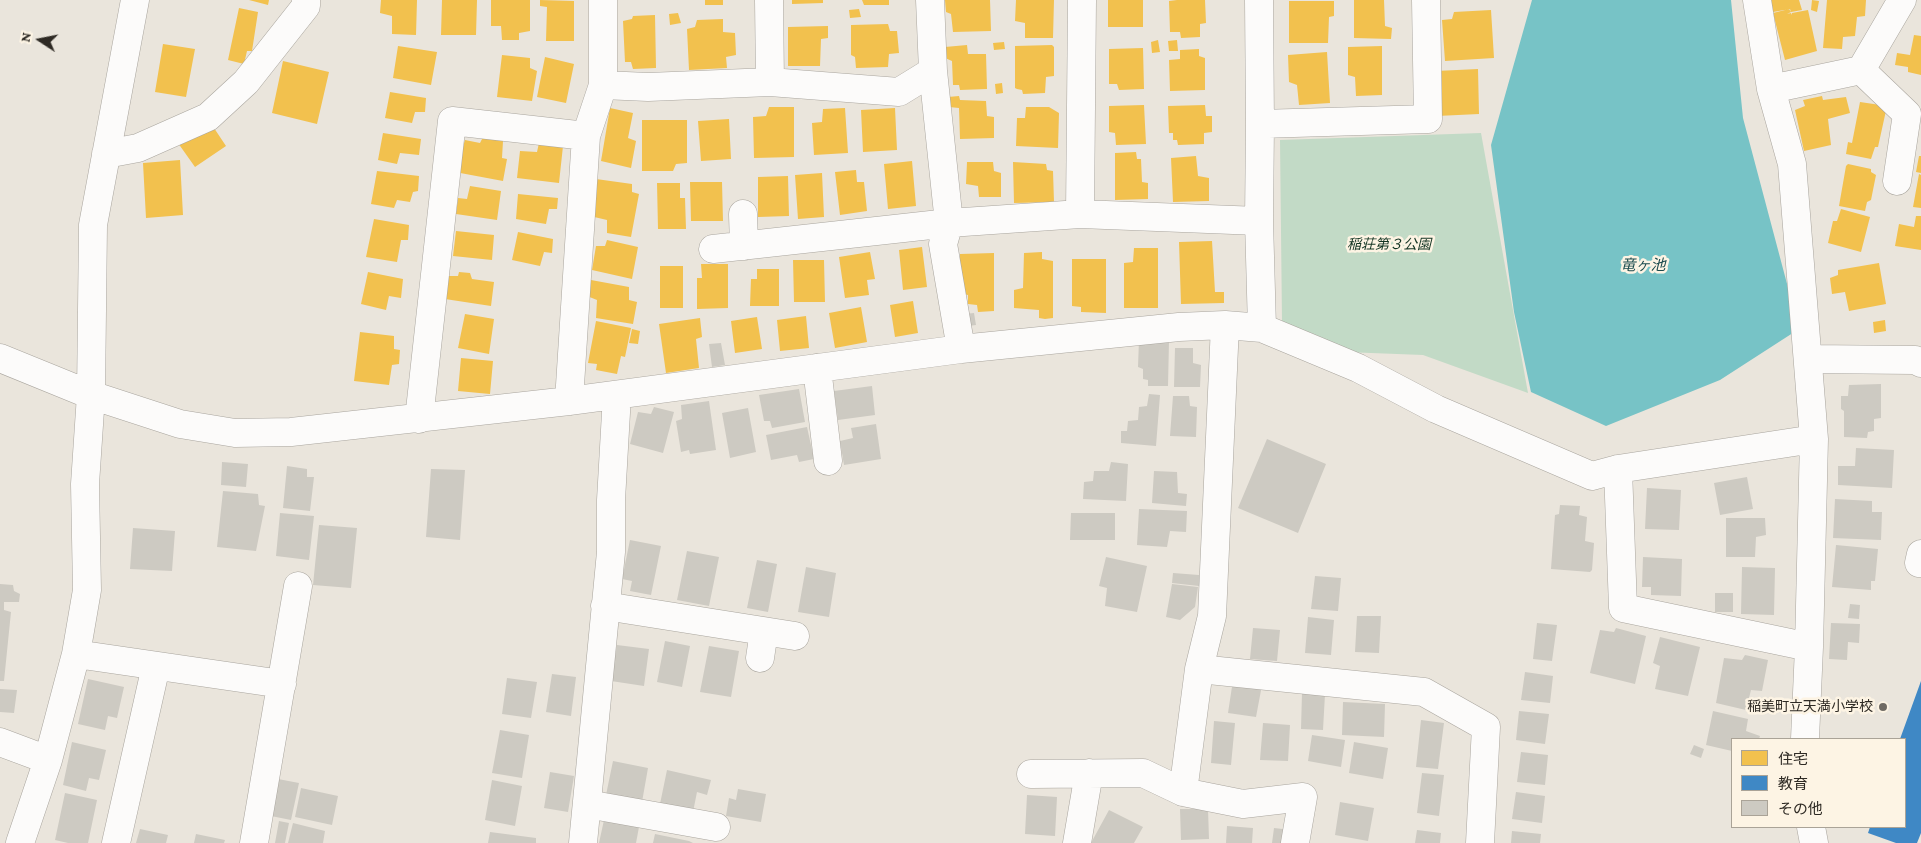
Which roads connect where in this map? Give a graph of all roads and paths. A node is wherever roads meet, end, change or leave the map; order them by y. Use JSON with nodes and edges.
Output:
{"nodes":[{"id":1,"x":135,"y":0,"type":"edge"},
{"id":2,"x":306,"y":0,"type":"edge"},
{"id":3,"x":603,"y":0,"type":"edge"},
{"id":4,"x":770,"y":0,"type":"edge"},
{"id":5,"x":930,"y":0,"type":"edge"},
{"id":6,"x":1082,"y":0,"type":"edge"},
{"id":7,"x":1259,"y":0,"type":"edge"},
{"id":8,"x":1426,"y":0,"type":"edge"},
{"id":9,"x":1758,"y":0,"type":"edge"},
{"id":10,"x":1902,"y":0,"type":"edge"},
{"id":11,"x":1861,"y":70,"type":"junction"},
{"id":12,"x":933,"y":72,"type":"junction"},
{"id":13,"x":770,"y":82,"type":"junction"},
{"id":14,"x":603,"y":85,"type":"junction"},
{"id":15,"x":1771,"y":89,"type":"junction"},
{"id":16,"x":1260,"y":124,"type":"junction"},
{"id":17,"x":586,"y":136,"type":"junction"},
{"id":18,"x":106,"y":154,"type":"junction"},
{"id":19,"x":1897,"y":182,"type":"dead end"},
{"id":20,"x":743,"y":214,"type":"dead end"},
{"id":21,"x":1080,"y":214,"type":"junction"},
{"id":22,"x":1258,"y":221,"type":"junction"},
{"id":23,"x":950,"y":223,"type":"junction"},
{"id":24,"x":744,"y":246,"type":"junction"},
{"id":25,"x":713,"y":249,"type":"dead end"},
{"id":26,"x":1225,"y":325,"type":"junction"},
{"id":27,"x":1262,"y":328,"type":"junction"},
{"id":28,"x":961,"y":349,"type":"junction"},
{"id":29,"x":0,"y":358,"type":"edge"},
{"id":30,"x":1808,"y":359,"type":"junction"},
{"id":31,"x":1921,"y":363,"type":"edge"},
{"id":32,"x":817,"y":368,"type":"junction"},
{"id":33,"x":91,"y":395,"type":"junction"},
{"id":34,"x":617,"y":395,"type":"junction"},
{"id":35,"x":569,"y":401,"type":"junction"},
{"id":36,"x":419,"y":419,"type":"junction"},
{"id":37,"x":1814,"y":439,"type":"junction"},
{"id":38,"x":828,"y":461,"type":"dead end"},
{"id":39,"x":1618,"y":469,"type":"junction"},
{"id":40,"x":298,"y":586,"type":"dead end"},
{"id":41,"x":606,"y":606,"type":"junction"},
{"id":42,"x":764,"y":631,"type":"junction"},
{"id":43,"x":795,"y":636,"type":"dead end"},
{"id":44,"x":1809,"y":648,"type":"junction"},
{"id":45,"x":76,"y":654,"type":"junction"},
{"id":46,"x":760,"y":658,"type":"dead end"},
{"id":47,"x":156,"y":666,"type":"junction"},
{"id":48,"x":1199,"y":669,"type":"junction"},
{"id":49,"x":282,"y":684,"type":"junction"},
{"id":50,"x":1805,"y":738,"type":"edge"},
{"id":51,"x":0,"y":742,"type":"edge"},
{"id":52,"x":48,"y":760,"type":"junction"},
{"id":53,"x":1089,"y":773,"type":"junction"},
{"id":54,"x":1031,"y":774,"type":"dead end"},
{"id":55,"x":1183,"y":792,"type":"junction"},
{"id":56,"x":587,"y":804,"type":"junction"},
{"id":57,"x":716,"y":828,"type":"dead end"},
{"id":58,"x":1811,"y":828,"type":"edge"},
{"id":59,"x":20,"y":843,"type":"edge"},
{"id":60,"x":116,"y":843,"type":"edge"},
{"id":61,"x":254,"y":843,"type":"edge"},
{"id":62,"x":583,"y":843,"type":"edge"},
{"id":63,"x":1077,"y":843,"type":"edge"},
{"id":64,"x":1295,"y":843,"type":"edge"},
{"id":65,"x":1480,"y":843,"type":"edge"},
{"id":66,"x":1814,"y":843,"type":"edge"}],
"edges":[{"from":1,"to":18,"type":"street"},
{"from":2,"to":18,"type":"street"},
{"from":3,"to":14,"type":"street"},
{"from":4,"to":13,"type":"street"},
{"from":5,"to":12,"type":"street"},
{"from":6,"to":21,"type":"street"},
{"from":7,"to":16,"type":"street"},
{"from":8,"to":16,"type":"street"},
{"from":9,"to":15,"type":"street"},
{"from":10,"to":11,"type":"street"},
{"from":11,"to":15,"type":"street"},
{"from":11,"to":19,"type":"street"},
{"from":12,"to":13,"type":"street"},
{"from":12,"to":23,"type":"street"},
{"from":13,"to":14,"type":"street"},
{"from":14,"to":17,"type":"street"},
{"from":15,"to":30,"type":"street"},
{"from":16,"to":22,"type":"street"},
{"from":17,"to":35,"type":"street"},
{"from":17,"to":36,"type":"street"},
{"from":18,"to":33,"type":"street"},
{"from":20,"to":24,"type":"street"},
{"from":21,"to":22,"type":"street"},
{"from":21,"to":23,"type":"street"},
{"from":22,"to":27,"type":"street"},
{"from":23,"to":24,"type":"street"},
{"from":23,"to":28,"type":"street"},
{"from":24,"to":25,"type":"street"},
{"from":26,"to":27,"type":"street"},
{"from":26,"to":28,"type":"street"},
{"from":26,"to":48,"type":"street"},
{"from":27,"to":39,"type":"street"},
{"from":28,"to":32,"type":"street"},
{"from":29,"to":33,"type":"street"},
{"from":30,"to":31,"type":"street"},
{"from":30,"to":37,"type":"street"},
{"from":32,"to":34,"type":"street"},
{"from":32,"to":38,"type":"street"},
{"from":33,"to":36,"type":"street"},
{"from":33,"to":45,"type":"street"},
{"from":34,"to":35,"type":"street"},
{"from":34,"to":41,"type":"street"},
{"from":35,"to":36,"type":"street"},
{"from":37,"to":39,"type":"street"},
{"from":37,"to":44,"type":"street"},
{"from":39,"to":44,"type":"street"},
{"from":40,"to":49,"type":"street"},
{"from":41,"to":42,"type":"street"},
{"from":41,"to":56,"type":"street"},
{"from":42,"to":43,"type":"street"},
{"from":42,"to":46,"type":"street"},
{"from":44,"to":50,"type":"street"},
{"from":45,"to":47,"type":"street"},
{"from":45,"to":52,"type":"street"},
{"from":47,"to":49,"type":"street"},
{"from":47,"to":60,"type":"street"},
{"from":48,"to":55,"type":"street"},
{"from":48,"to":65,"type":"street"},
{"from":49,"to":61,"type":"street"},
{"from":51,"to":52,"type":"street"},
{"from":52,"to":59,"type":"street"},
{"from":53,"to":54,"type":"street"},
{"from":53,"to":55,"type":"street"},
{"from":53,"to":63,"type":"street"},
{"from":55,"to":64,"type":"street"},
{"from":56,"to":57,"type":"street"},
{"from":56,"to":62,"type":"street"},
{"from":58,"to":66,"type":"street"}]}
